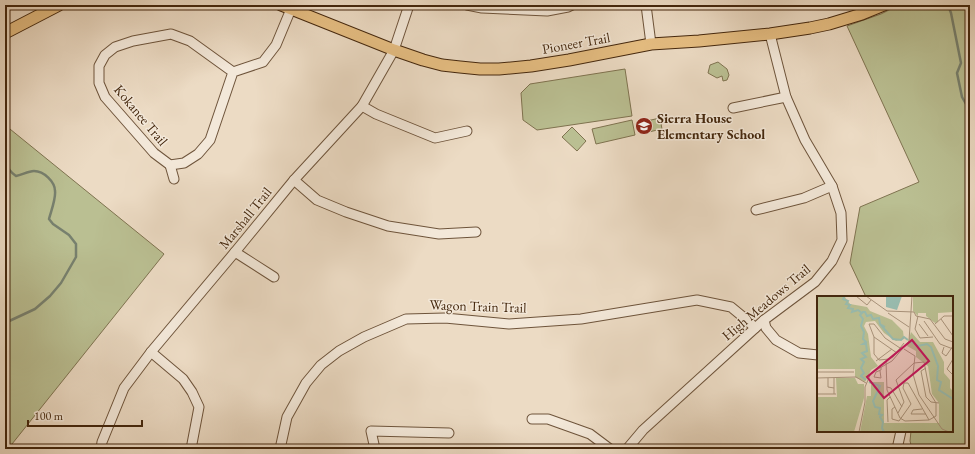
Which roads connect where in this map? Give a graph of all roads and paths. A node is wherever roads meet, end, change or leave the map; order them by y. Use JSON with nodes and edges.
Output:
{"nodes":[{"id":1,"x":59,"y":5,"type":"edge"},
{"id":2,"x":408,"y":5,"type":"edge"},
{"id":3,"x":467,"y":5,"type":"edge"},
{"id":4,"x":572,"y":5,"type":"edge"},
{"id":5,"x":646,"y":5,"type":"edge"},
{"id":6,"x":884,"y":5,"type":"edge"},
{"id":7,"x":286,"y":7,"type":"edge"},
{"id":8,"x":5,"y":33,"type":"edge"},
{"id":9,"x":770,"y":34,"type":"junction"},
{"id":10,"x":651,"y":44,"type":"junction"},
{"id":11,"x":394,"y":50,"type":"junction"},
{"id":12,"x":233,"y":72,"type":"junction"},
{"id":13,"x":786,"y":97,"type":"junction"},
{"id":14,"x":362,"y":106,"type":"junction"},
{"id":15,"x":733,"y":108,"type":"dead end"},
{"id":16,"x":467,"y":131,"type":"dead end"},
{"id":17,"x":170,"y":165,"type":"junction"},
{"id":18,"x":174,"y":179,"type":"dead end"},
{"id":19,"x":294,"y":180,"type":"junction"},
{"id":20,"x":832,"y":186,"type":"junction"},
{"id":21,"x":756,"y":210,"type":"dead end"},
{"id":22,"x":476,"y":232,"type":"dead end"},
{"id":23,"x":235,"y":252,"type":"junction"},
{"id":24,"x":274,"y":277,"type":"dead end"},
{"id":25,"x":764,"y":320,"type":"junction"},
{"id":26,"x":755,"y":328,"type":"junction"},
{"id":27,"x":151,"y":352,"type":"junction"},
{"id":28,"x":817,"y":355,"type":"edge"},
{"id":29,"x":532,"y":419,"type":"dead end"},
{"id":30,"x":901,"y":432,"type":"edge"},
{"id":31,"x":449,"y":433,"type":"dead end"},
{"id":32,"x":101,"y":449,"type":"edge"},
{"id":33,"x":191,"y":449,"type":"edge"},
{"id":34,"x":280,"y":449,"type":"edge"},
{"id":35,"x":375,"y":449,"type":"edge"},
{"id":36,"x":610,"y":449,"type":"edge"},
{"id":37,"x":627,"y":449,"type":"edge"},
{"id":38,"x":897,"y":449,"type":"edge"}],
"edges":[{"from":1,"to":8,"type":"main road"},
{"from":2,"to":11,"type":"street","name":"Marshall Trail"},
{"from":3,"to":4,"type":"street"},
{"from":5,"to":10,"type":"street"},
{"from":6,"to":9,"type":"main road","name":"Pioneer Trail"},
{"from":7,"to":11,"type":"main road","name":"Pioneer Trail"},
{"from":7,"to":12,"type":"street"},
{"from":9,"to":10,"type":"main road","name":"Pioneer Trail"},
{"from":9,"to":13,"type":"street","name":"High Meadows Trail"},
{"from":10,"to":11,"type":"main road","name":"Pioneer Trail"},
{"from":11,"to":14,"type":"street","name":"Marshall Trail"},
{"from":12,"to":17,"type":"street","name":"Kokanee Trail"},
{"from":12,"to":17,"type":"street","name":"Kokanee Trail"},
{"from":13,"to":15,"type":"street"},
{"from":13,"to":20,"type":"street","name":"High Meadows Trail"},
{"from":14,"to":16,"type":"street"},
{"from":14,"to":19,"type":"street","name":"Marshall Trail"},
{"from":17,"to":18,"type":"street","name":"Kokanee Trail"},
{"from":19,"to":22,"type":"street"},
{"from":19,"to":23,"type":"street","name":"Marshall Trail"},
{"from":20,"to":21,"type":"street"},
{"from":20,"to":25,"type":"street","name":"High Meadows Trail"},
{"from":23,"to":24,"type":"street"},
{"from":23,"to":27,"type":"street","name":"Marshall Trail"},
{"from":25,"to":26,"type":"street","name":"High Meadows Trail"},
{"from":25,"to":28,"type":"street"},
{"from":26,"to":34,"type":"street","name":"Wagon Train Trail"},
{"from":26,"to":37,"type":"street","name":"High Meadows Trail"},
{"from":27,"to":32,"type":"street","name":"Marshall Trail"},
{"from":27,"to":33,"type":"street"},
{"from":29,"to":36,"type":"street"},
{"from":30,"to":38,"type":"street"},
{"from":31,"to":35,"type":"street"}]}
